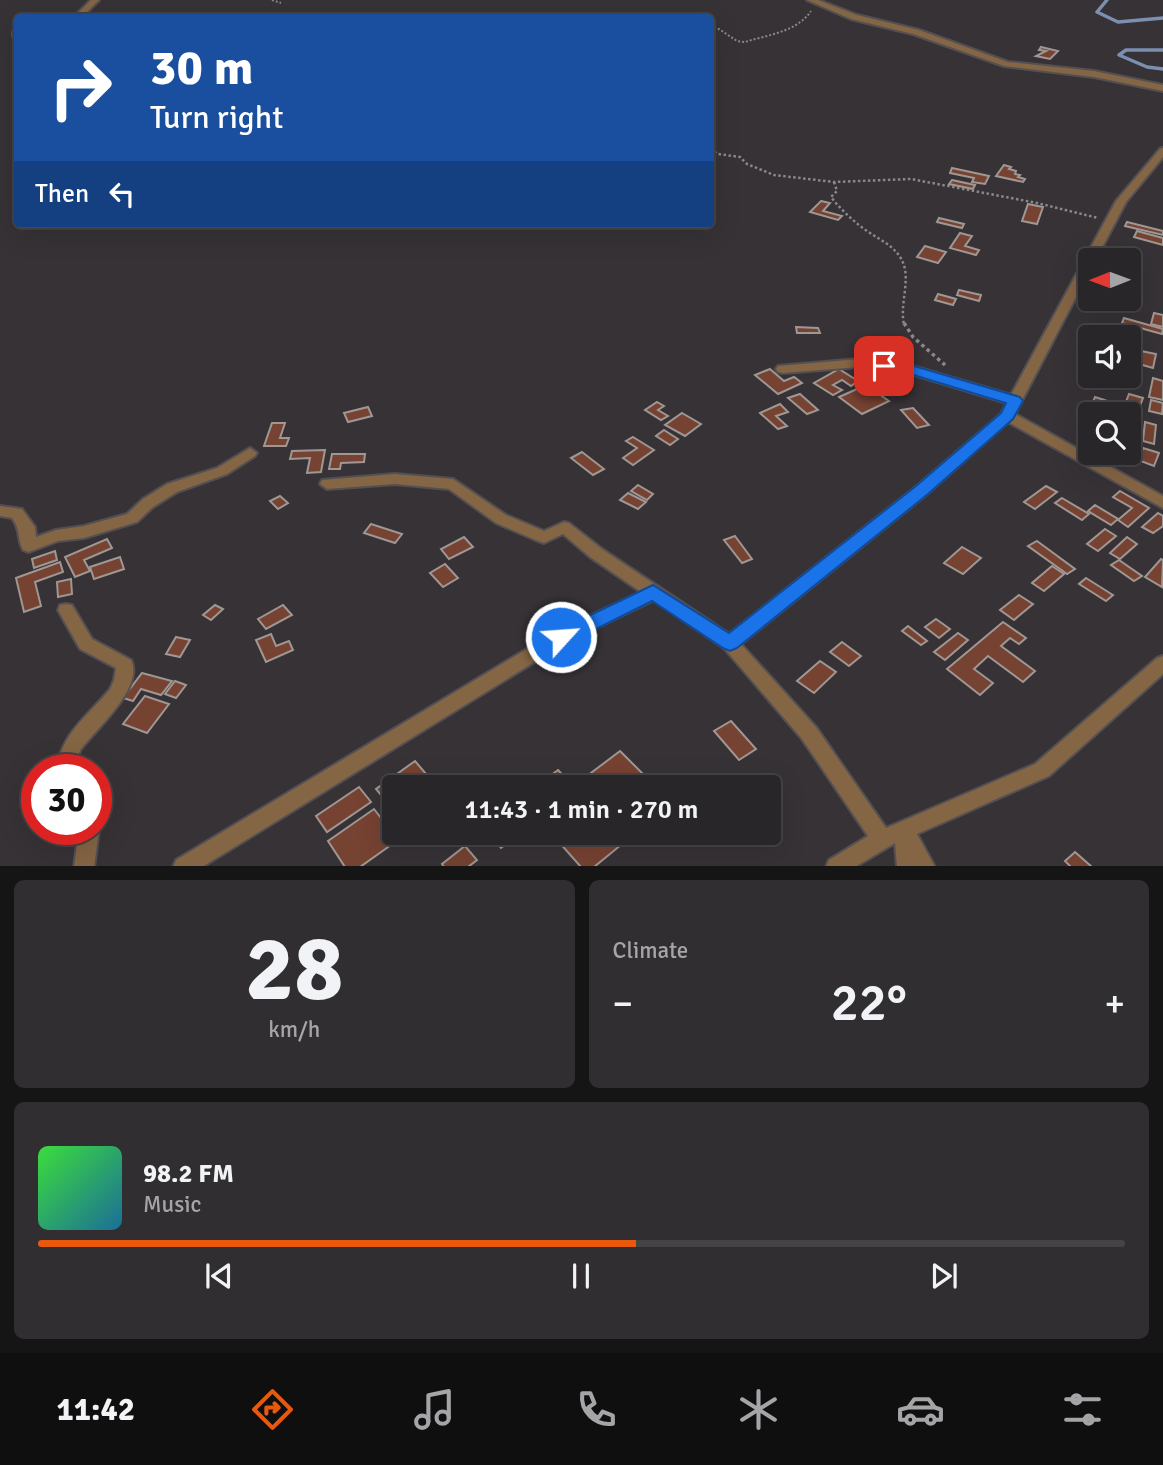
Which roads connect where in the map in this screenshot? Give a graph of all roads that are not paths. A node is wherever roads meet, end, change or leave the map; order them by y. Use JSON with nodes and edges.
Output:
{"nodes":[{"id":1,"x":95,"y":0,"type":"edge"},
{"id":2,"x":815,"y":2,"type":"edge"},
{"id":3,"x":80,"y":14,"type":"edge"},
{"id":4,"x":1163,"y":88,"type":"edge"},
{"id":5,"x":1161,"y":156,"type":"edge"},
{"id":6,"x":783,"y":369,"type":"dead end"},
{"id":7,"x":1015,"y":401,"type":"junction"},
{"id":8,"x":1007,"y":416,"type":"junction"},
{"id":9,"x":250,"y":453,"type":"dead end"},
{"id":10,"x":327,"y":484,"type":"dead end"},
{"id":11,"x":1163,"y":503,"type":"edge"},
{"id":12,"x":0,"y":511,"type":"edge"},
{"id":13,"x":653,"y":593,"type":"junction"},
{"id":14,"x":66,"y":610,"type":"dead end"},
{"id":15,"x":730,"y":643,"type":"junction"},
{"id":16,"x":1163,"y":663,"type":"edge"},
{"id":17,"x":70,"y":754,"type":"edge"},
{"id":18,"x":904,"y":830,"type":"junction"},
{"id":19,"x":881,"y":839,"type":"junction"},
{"id":20,"x":87,"y":845,"type":"edge"},
{"id":21,"x":84,"y":866,"type":"edge"},
{"id":22,"x":183,"y":866,"type":"edge"},
{"id":23,"x":836,"y":866,"type":"edge"},
{"id":24,"x":907,"y":866,"type":"edge"},
{"id":25,"x":925,"y":866,"type":"edge"}],
"edges":[{"from":1,"to":3,"type":"street"},
{"from":2,"to":4,"type":"street"},
{"from":5,"to":7,"type":"street"},
{"from":6,"to":7,"type":"street"},
{"from":7,"to":8,"type":"street"},
{"from":8,"to":11,"type":"street"},
{"from":8,"to":15,"type":"street"},
{"from":9,"to":12,"type":"street"},
{"from":10,"to":13,"type":"street"},
{"from":13,"to":15,"type":"street"},
{"from":13,"to":22,"type":"street"},
{"from":14,"to":17,"type":"street"},
{"from":15,"to":19,"type":"street"},
{"from":16,"to":18,"type":"street"},
{"from":18,"to":19,"type":"street"},
{"from":18,"to":24,"type":"street"},
{"from":18,"to":25,"type":"street"},
{"from":19,"to":23,"type":"street"},
{"from":20,"to":21,"type":"street"}]}
